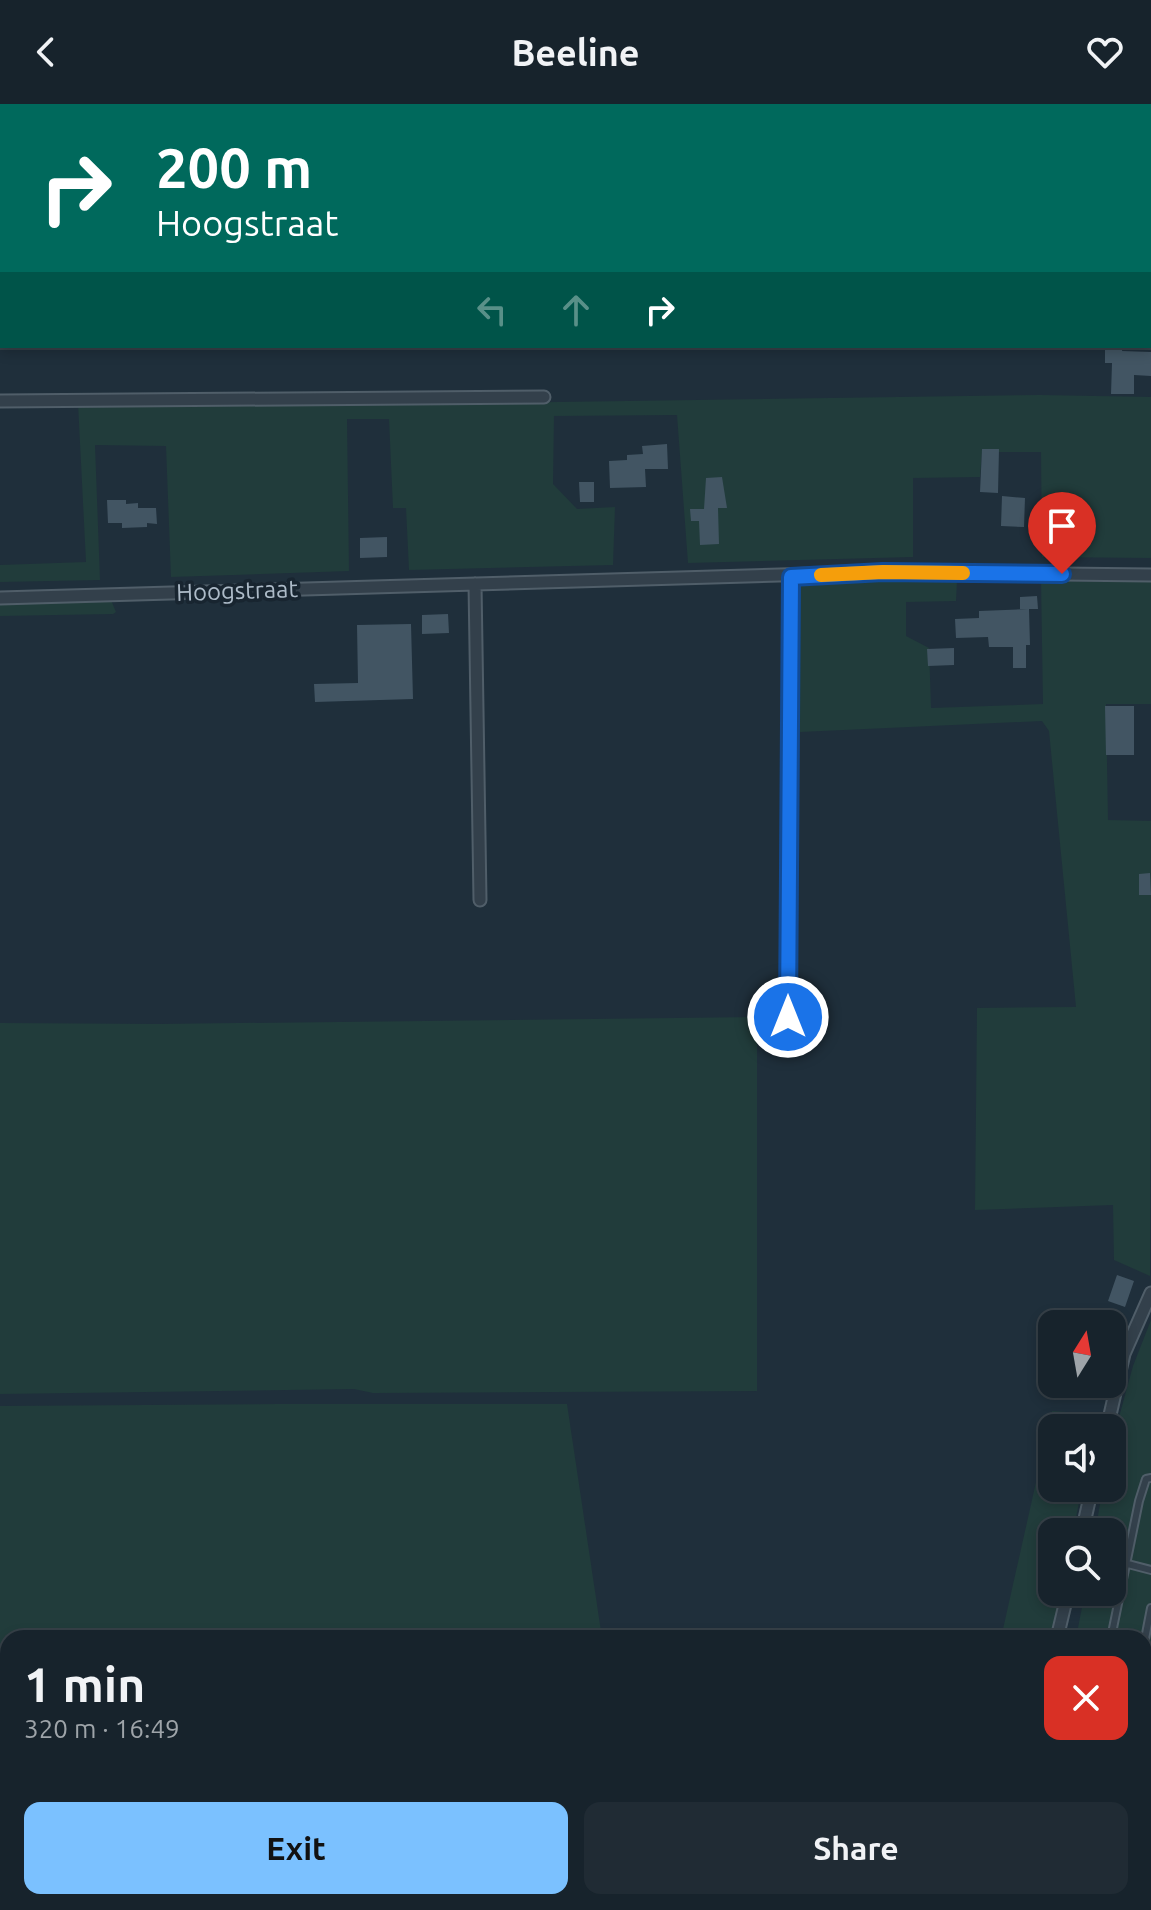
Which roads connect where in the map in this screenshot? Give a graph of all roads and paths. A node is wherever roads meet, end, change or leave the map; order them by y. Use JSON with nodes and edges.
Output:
{"nodes":[{"id":1,"x":544,"y":397,"type":"dead end"},
{"id":2,"x":0,"y":401,"type":"edge"},
{"id":3,"x":1151,"y":575,"type":"edge"},
{"id":4,"x":791,"y":577,"type":"junction"},
{"id":5,"x":475,"y":584,"type":"junction"},
{"id":6,"x":0,"y":598,"type":"edge"},
{"id":7,"x":480,"y":900,"type":"dead end"},
{"id":8,"x":788,"y":1017,"type":"dead end"},
{"id":9,"x":1151,"y":1293,"type":"edge"},
{"id":10,"x":1110,"y":1414,"type":"edge"},
{"id":11,"x":1151,"y":1478,"type":"edge"},
{"id":12,"x":1126,"y":1555,"type":"edge"},
{"id":13,"x":1126,"y":1564,"type":"edge"},
{"id":14,"x":1151,"y":1570,"type":"edge"},
{"id":15,"x":1065,"y":1606,"type":"edge"},
{"id":16,"x":1117,"y":1606,"type":"edge"},
{"id":17,"x":1151,"y":1608,"type":"edge"},
{"id":18,"x":1059,"y":1630,"type":"edge"},
{"id":19,"x":1112,"y":1630,"type":"edge"},
{"id":20,"x":1147,"y":1630,"type":"edge"}],
"edges":[{"from":1,"to":2,"type":"street"},
{"from":3,"to":4,"type":"street","name":"Hoogstraat"},
{"from":4,"to":5,"type":"street","name":"Hoogstraat"},
{"from":4,"to":8,"type":"street"},
{"from":5,"to":6,"type":"street","name":"Hoogstraat"},
{"from":5,"to":7,"type":"street"},
{"from":9,"to":10,"type":"street"},
{"from":11,"to":12,"type":"lane"},
{"from":13,"to":14,"type":"lane"},
{"from":15,"to":18,"type":"street"},
{"from":16,"to":19,"type":"lane"},
{"from":17,"to":20,"type":"lane"}]}
